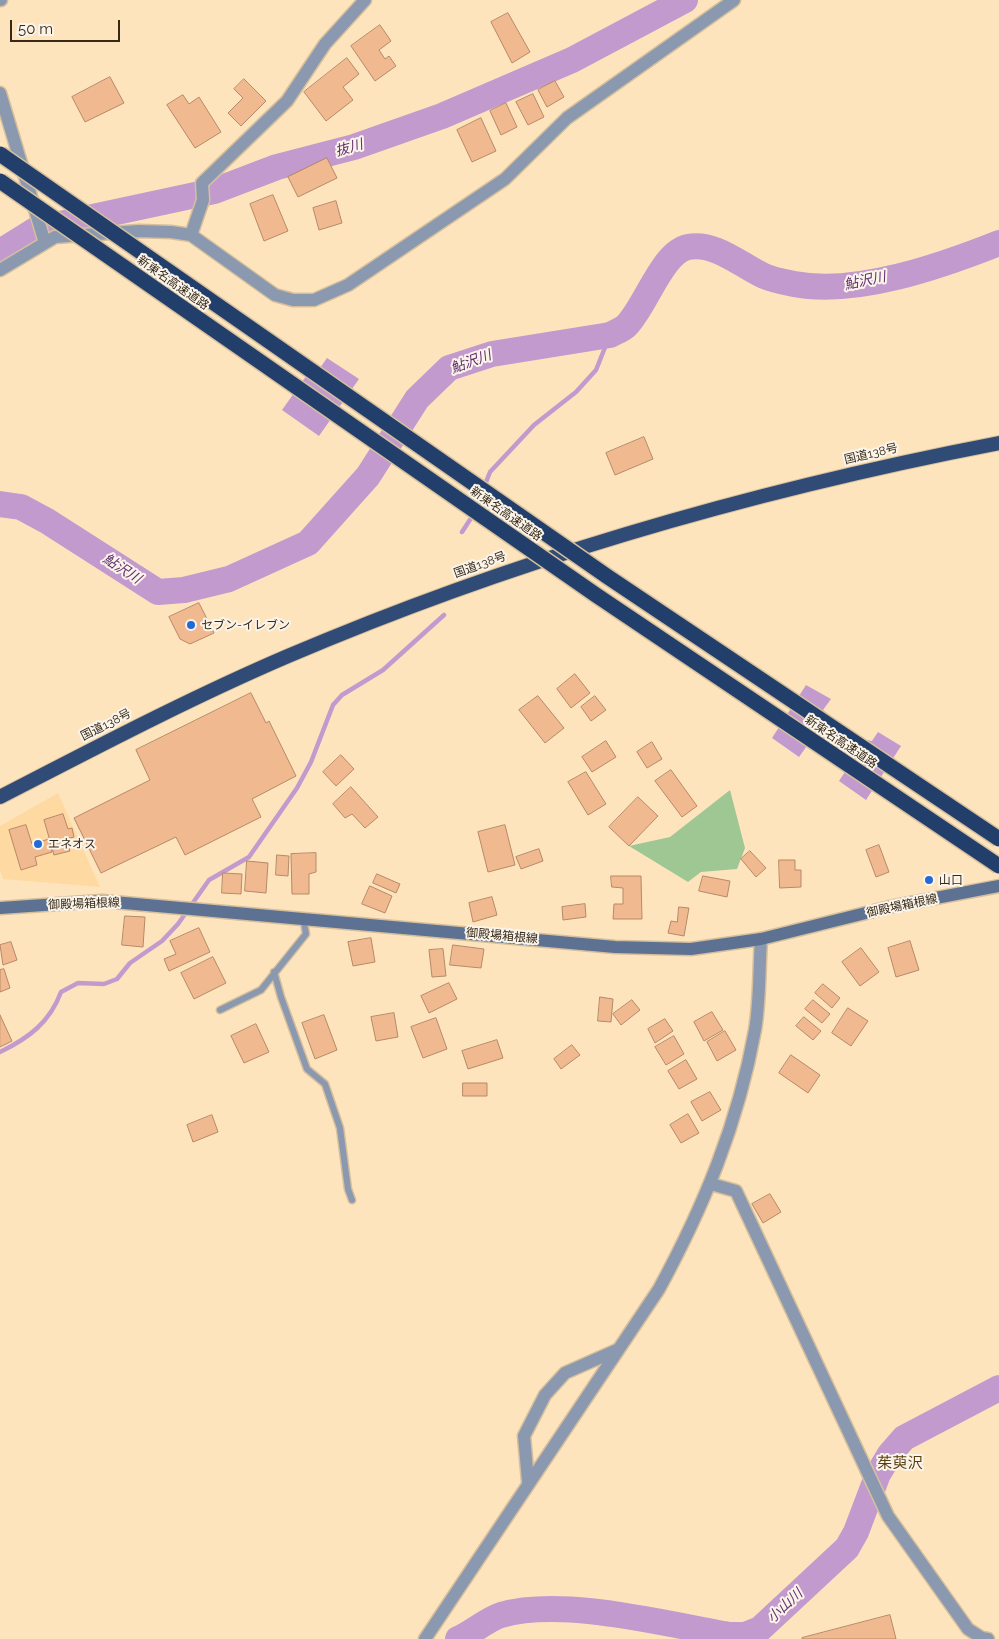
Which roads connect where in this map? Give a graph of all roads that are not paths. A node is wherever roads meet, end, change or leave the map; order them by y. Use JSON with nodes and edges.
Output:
{"nodes":[{"id":1,"x":365,"y":0,"type":"edge"},
{"id":2,"x":734,"y":0,"type":"edge"},
{"id":3,"x":0,"y":94,"type":"edge"},
{"id":4,"x":0,"y":154,"type":"edge"},
{"id":5,"x":0,"y":181,"type":"edge"},
{"id":6,"x":191,"y":235,"type":"junction"},
{"id":7,"x":45,"y":243,"type":"junction"},
{"id":8,"x":0,"y":270,"type":"edge"},
{"id":9,"x":999,"y":443,"type":"edge"},
{"id":10,"x":0,"y":797,"type":"edge"},
{"id":11,"x":999,"y":838,"type":"edge"},
{"id":12,"x":999,"y":866,"type":"edge"},
{"id":13,"x":999,"y":886,"type":"edge"},
{"id":14,"x":0,"y":908,"type":"edge"},
{"id":15,"x":303,"y":917,"type":"junction"},
{"id":16,"x":761,"y":939,"type":"junction"},
{"id":17,"x":274,"y":972,"type":"junction"},
{"id":18,"x":220,"y":1010,"type":"dead end"},
{"id":19,"x":711,"y":1184,"type":"junction"},
{"id":20,"x":352,"y":1200,"type":"dead end"},
{"id":21,"x":617,"y":1350,"type":"junction"},
{"id":22,"x":528,"y":1482,"type":"junction"},
{"id":23,"x":425,"y":1639,"type":"edge"},
{"id":24,"x":988,"y":1639,"type":"edge"}],
"edges":[{"from":1,"to":6,"type":"street"},
{"from":2,"to":6,"type":"street"},
{"from":3,"to":7,"type":"street"},
{"from":4,"to":11,"type":"highway","name":"新東名高速道路","bridge":true},
{"from":5,"to":12,"type":"highway","name":"新東名高速道路","bridge":true},
{"from":6,"to":7,"type":"street"},
{"from":7,"to":8,"type":"street"},
{"from":9,"to":10,"type":"highway","name":"国道138号"},
{"from":13,"to":16,"type":"main road","name":"御殿場箱根線"},
{"from":14,"to":15,"type":"main road","name":"御殿場箱根線"},
{"from":15,"to":16,"type":"main road","name":"御殿場箱根線"},
{"from":15,"to":17,"type":"lane"},
{"from":16,"to":19,"type":"street"},
{"from":17,"to":18,"type":"lane"},
{"from":17,"to":20,"type":"lane"},
{"from":19,"to":21,"type":"street"},
{"from":19,"to":24,"type":"street"},
{"from":21,"to":22,"type":"street"},
{"from":21,"to":22,"type":"street"},
{"from":22,"to":23,"type":"street"}]}
